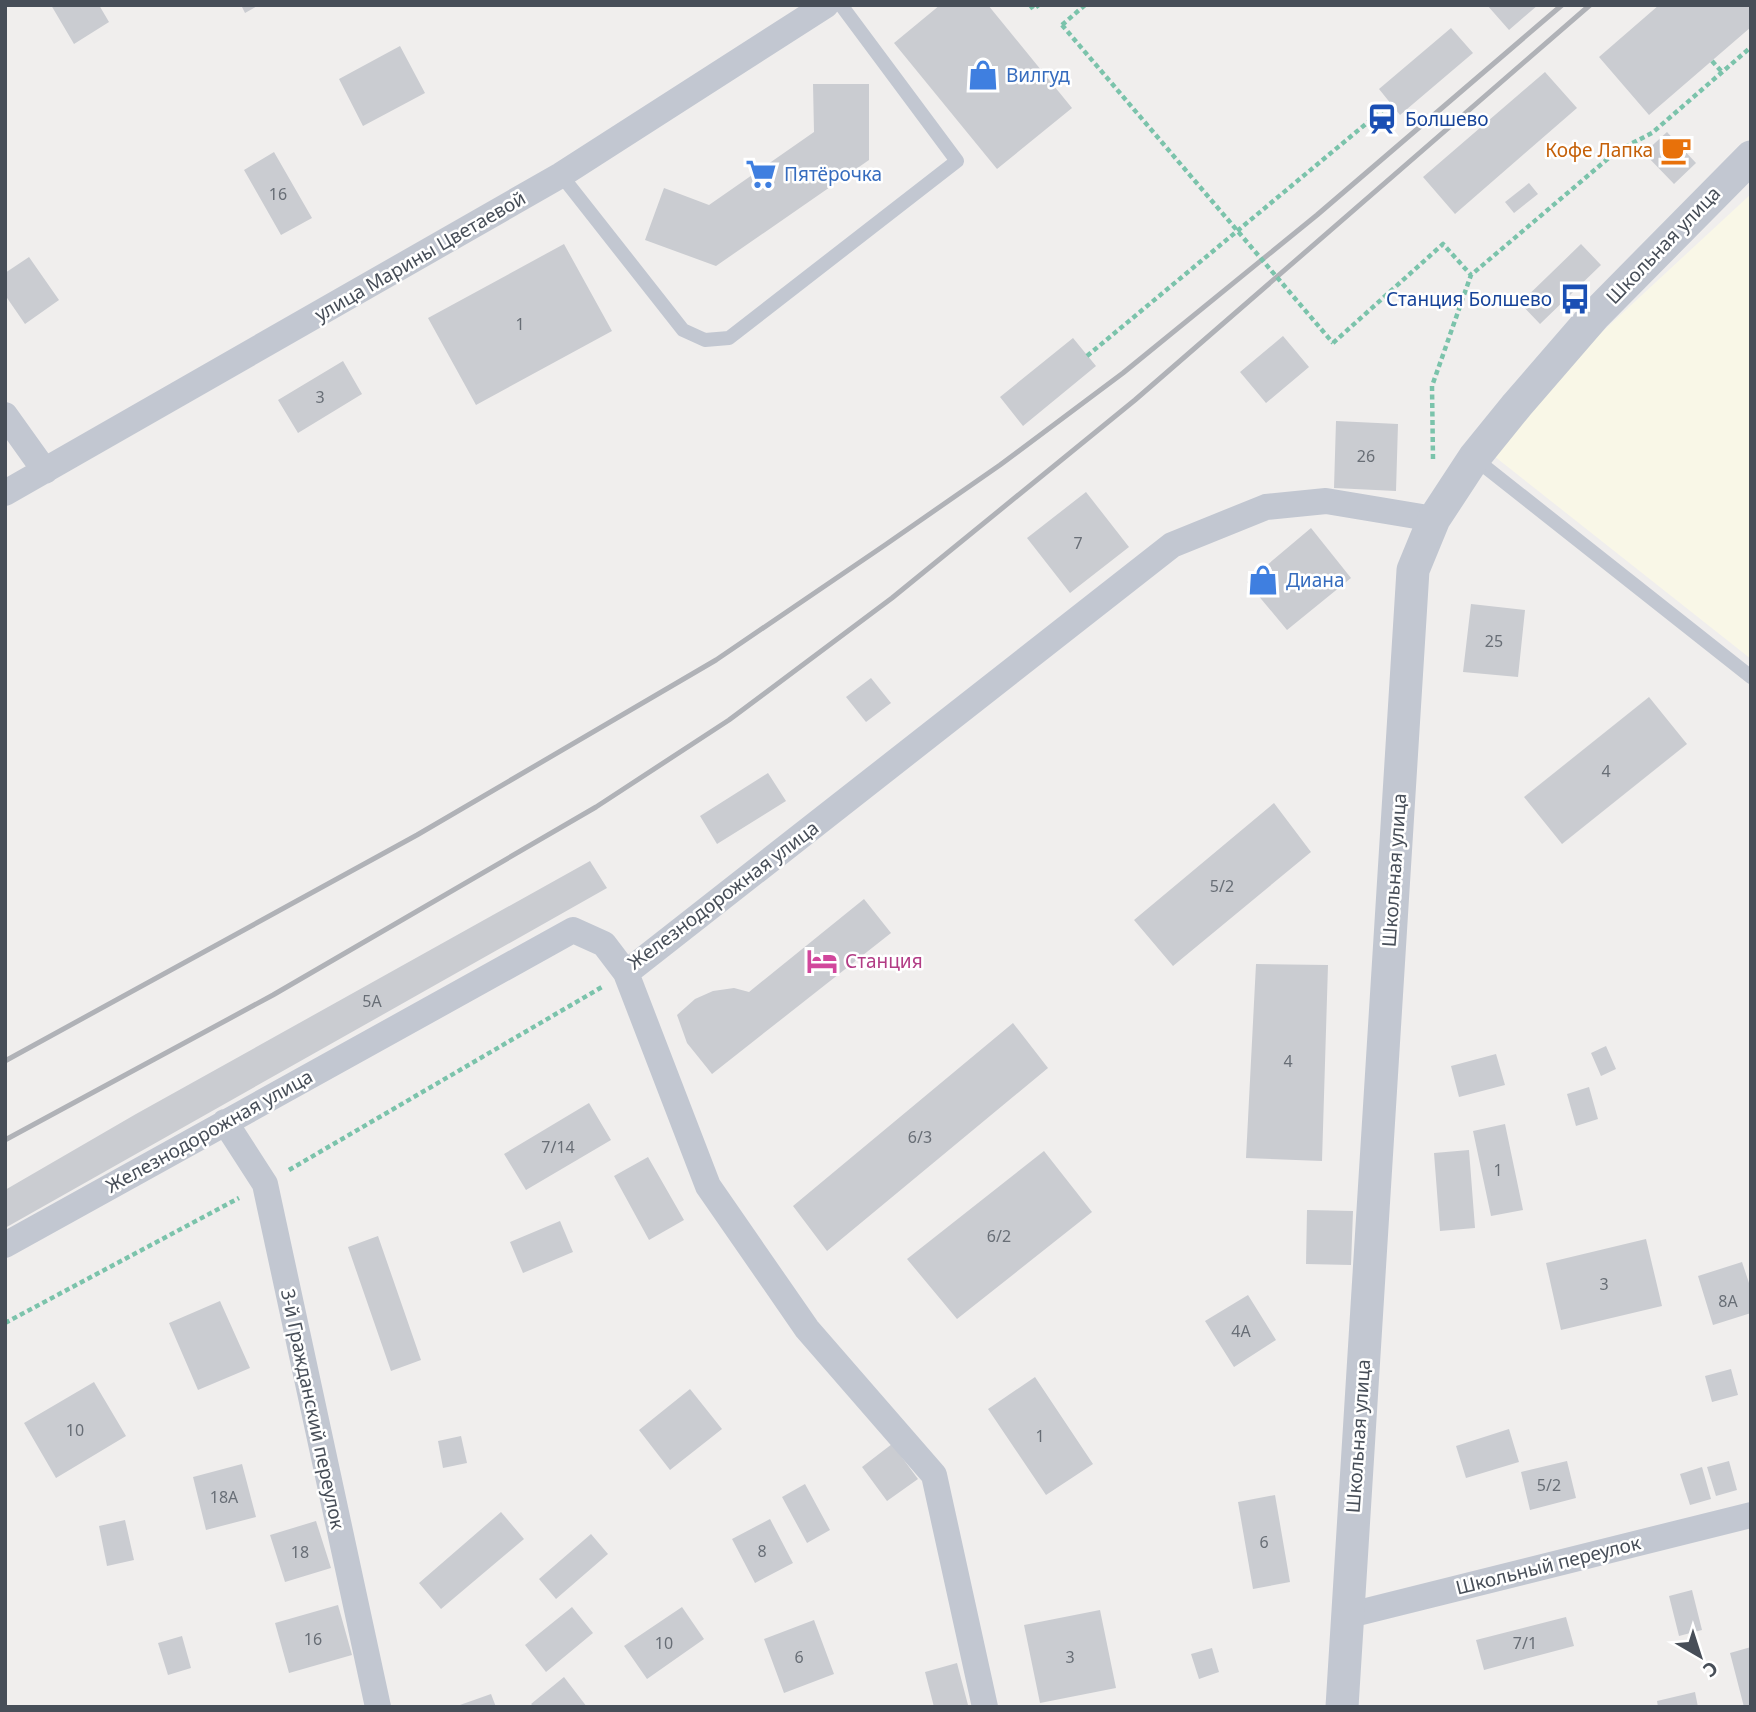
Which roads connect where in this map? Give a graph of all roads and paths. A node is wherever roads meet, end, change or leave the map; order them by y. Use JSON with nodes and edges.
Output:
{"nodes":[{"id":1,"x":826,"y":5,"type":"edge"},
{"id":2,"x":841,"y":5,"type":"edge"},
{"id":3,"x":1030,"y":5,"type":"edge"},
{"id":4,"x":1039,"y":5,"type":"edge"},
{"id":5,"x":1085,"y":5,"type":"edge"},
{"id":6,"x":1751,"y":47,"type":"edge"},
{"id":7,"x":1712,"y":61,"type":"dead end"},
{"id":8,"x":1722,"y":72,"type":"junction"},
{"id":9,"x":1391,"y":103,"type":"dead end"},
{"id":10,"x":1746,"y":168,"type":"edge"},
{"id":11,"x":561,"y":175,"type":"junction"},
{"id":12,"x":1238,"y":232,"type":"junction"},
{"id":13,"x":1471,"y":275,"type":"junction"},
{"id":14,"x":1087,"y":356,"type":"dead end"},
{"id":15,"x":5,"y":415,"type":"edge"},
{"id":16,"x":1474,"y":458,"type":"junction"},
{"id":17,"x":1433,"y":466,"type":"dead end"},
{"id":18,"x":45,"y":471,"type":"junction"},
{"id":19,"x":5,"y":493,"type":"edge"},
{"id":20,"x":1434,"y":519,"type":"junction"},
{"id":21,"x":1751,"y":677,"type":"edge"},
{"id":22,"x":626,"y":973,"type":"junction"},
{"id":23,"x":225,"y":1122,"type":"junction"},
{"id":24,"x":265,"y":1184,"type":"junction"},
{"id":25,"x":5,"y":1245,"type":"edge"},
{"id":26,"x":5,"y":1323,"type":"edge"},
{"id":27,"x":1751,"y":1515,"type":"edge"},
{"id":28,"x":1346,"y":1616,"type":"junction"},
{"id":29,"x":378,"y":1707,"type":"edge"},
{"id":30,"x":985,"y":1707,"type":"edge"},
{"id":31,"x":1342,"y":1707,"type":"edge"}],
"edges":[{"from":1,"to":11,"type":"street","name":"улица Марины Цветаевой"},
{"from":2,"to":11,"type":"lane"},
{"from":3,"to":4,"type":"path"},
{"from":5,"to":12,"type":"path","bridge":true},
{"from":6,"to":8,"type":"path"},
{"from":7,"to":8,"type":"path"},
{"from":8,"to":13,"type":"path"},
{"from":9,"to":12,"type":"path"},
{"from":10,"to":16,"type":"street","name":"Школьная улица"},
{"from":11,"to":18,"type":"street","name":"улица Марины Цветаевой"},
{"from":12,"to":13,"type":"path","bridge":true},
{"from":12,"to":14,"type":"path"},
{"from":13,"to":17,"type":"path"},
{"from":15,"to":18,"type":"street"},
{"from":16,"to":20,"type":"street","name":"Школьная улица"},
{"from":16,"to":21,"type":"lane"},
{"from":18,"to":19,"type":"street","name":"улица Марины Цветаевой"},
{"from":20,"to":22,"type":"street","name":"Железнодорожная улица"},
{"from":20,"to":28,"type":"street","name":"Школьная улица"},
{"from":22,"to":23,"type":"street","name":"Железнодорожная улица"},
{"from":22,"to":24,"type":"path"},
{"from":22,"to":30,"type":"street"},
{"from":23,"to":24,"type":"street","name":"3-й Гражданский переулок"},
{"from":23,"to":25,"type":"street","name":"Железнодорожная улица"},
{"from":24,"to":26,"type":"path"},
{"from":24,"to":29,"type":"street","name":"3-й Гражданский переулок"},
{"from":27,"to":28,"type":"street","name":"Школьный переулок"},
{"from":28,"to":31,"type":"street","name":"Школьная улица"}]}
